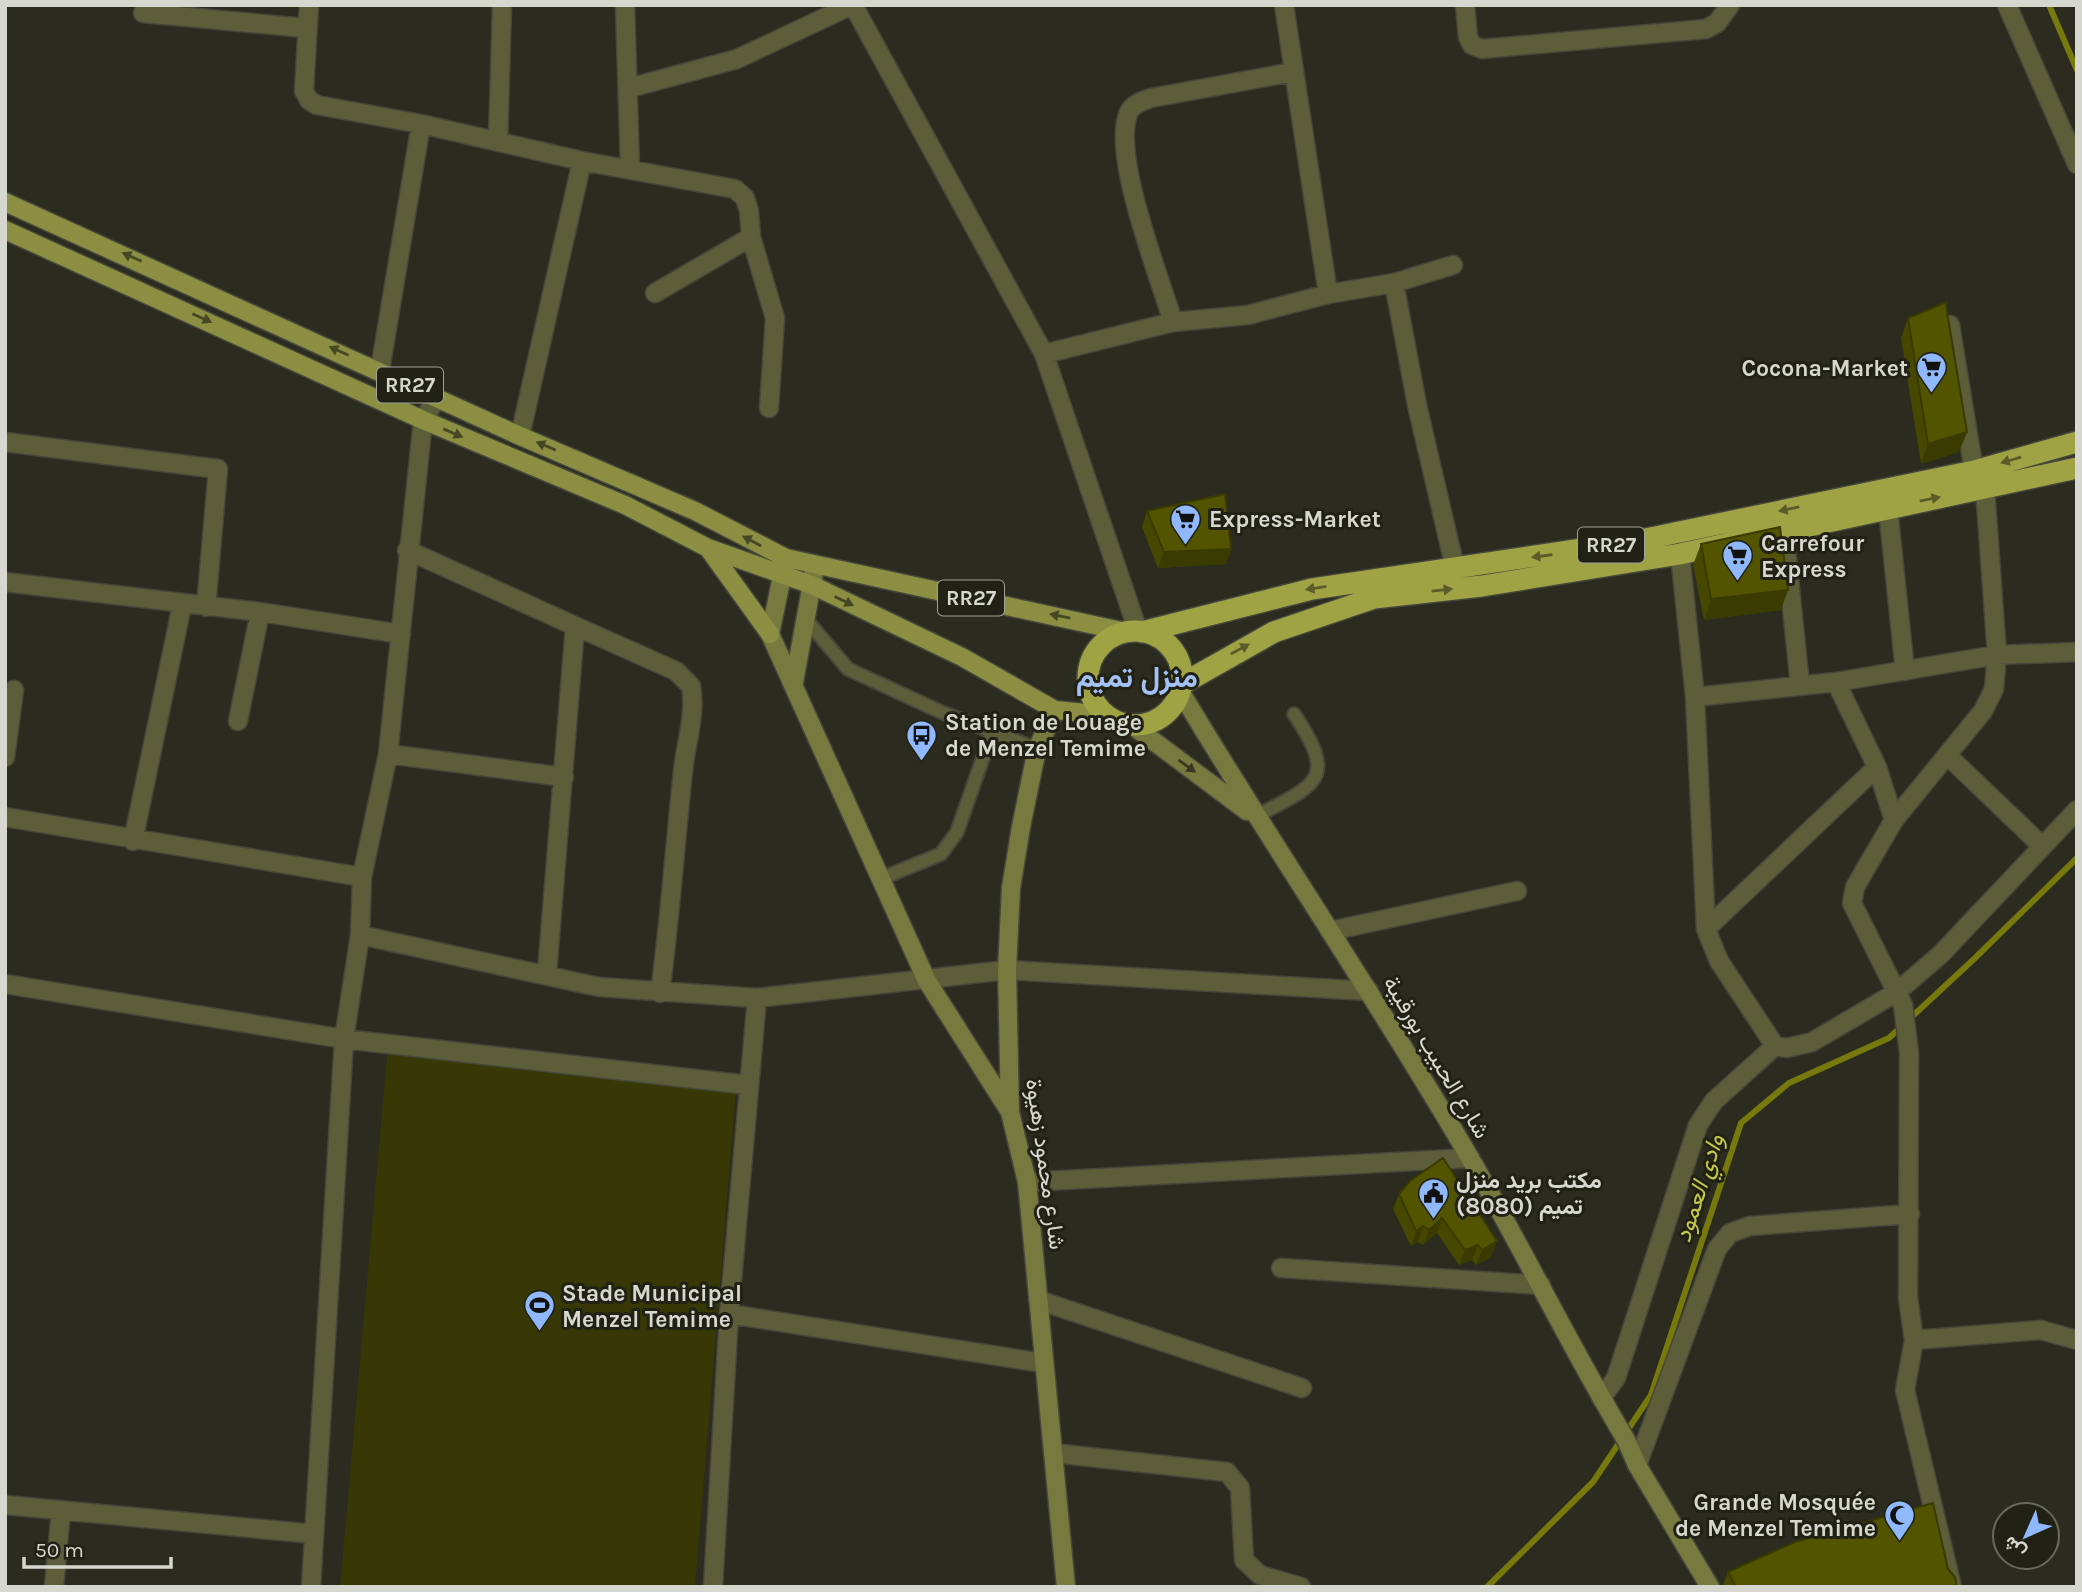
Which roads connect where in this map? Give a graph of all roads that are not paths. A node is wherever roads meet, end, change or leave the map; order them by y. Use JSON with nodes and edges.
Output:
{"nodes":[{"id":1,"x":309,"y":5,"type":"edge"},
{"id":2,"x":502,"y":5,"type":"edge"},
{"id":3,"x":625,"y":5,"type":"edge"},
{"id":4,"x":853,"y":5,"type":"edge"},
{"id":5,"x":1284,"y":5,"type":"edge"},
{"id":6,"x":1465,"y":5,"type":"edge"},
{"id":7,"x":1730,"y":5,"type":"edge"},
{"id":8,"x":2007,"y":5,"type":"edge"},
{"id":9,"x":143,"y":13,"type":"dead end"},
{"id":10,"x":306,"y":28,"type":"junction"},
{"id":11,"x":1293,"y":72,"type":"junction"},
{"id":12,"x":629,"y":88,"type":"junction"},
{"id":13,"x":421,"y":124,"type":"junction"},
{"id":14,"x":498,"y":142,"type":"junction"},
{"id":15,"x":582,"y":161,"type":"junction"},
{"id":16,"x":2077,"y":164,"type":"edge"},
{"id":17,"x":630,"y":169,"type":"junction"},
{"id":18,"x":5,"y":202,"type":"edge"},
{"id":19,"x":5,"y":230,"type":"edge"},
{"id":20,"x":751,"y":237,"type":"junction"},
{"id":21,"x":1453,"y":265,"type":"dead end"},
{"id":22,"x":1394,"y":283,"type":"junction"},
{"id":23,"x":655,"y":293,"type":"dead end"},
{"id":24,"x":1328,"y":294,"type":"junction"},
{"id":25,"x":1173,"y":321,"type":"junction"},
{"id":26,"x":1950,"y":325,"type":"edge"},
{"id":27,"x":1044,"y":354,"type":"junction"},
{"id":28,"x":380,"y":370,"type":"junction"},
{"id":29,"x":438,"y":398,"type":"junction"},
{"id":30,"x":769,"y":408,"type":"dead end"},
{"id":31,"x":423,"y":421,"type":"junction"},
{"id":32,"x":520,"y":436,"type":"junction"},
{"id":33,"x":5,"y":442,"type":"edge"},
{"id":34,"x":2077,"y":442,"type":"edge"},
{"id":35,"x":2077,"y":468,"type":"edge"},
{"id":36,"x":1981,"y":476,"type":"junction"},
{"id":37,"x":1888,"y":509,"type":"junction"},
{"id":38,"x":1784,"y":531,"type":"junction"},
{"id":39,"x":708,"y":548,"type":"junction"},
{"id":40,"x":407,"y":550,"type":"junction"},
{"id":41,"x":1680,"y":554,"type":"junction"},
{"id":42,"x":783,"y":566,"type":"junction"},
{"id":43,"x":815,"y":567,"type":"junction"},
{"id":44,"x":1455,"y":568,"type":"junction"},
{"id":45,"x":5,"y":582,"type":"edge"},
{"id":46,"x":812,"y":585,"type":"junction"},
{"id":47,"x":182,"y":606,"type":"junction"},
{"id":48,"x":206,"y":607,"type":"junction"},
{"id":49,"x":260,"y":612,"type":"junction"},
{"id":50,"x":804,"y":617,"type":"junction"},
{"id":51,"x":575,"y":626,"type":"junction"},
{"id":52,"x":1135,"y":631,"type":"junction"},
{"id":53,"x":401,"y":634,"type":"junction"},
{"id":54,"x":771,"y":634,"type":"junction"},
{"id":55,"x":2077,"y":652,"type":"edge"},
{"id":56,"x":1997,"y":655,"type":"junction"},
{"id":57,"x":1905,"y":671,"type":"junction"},
{"id":58,"x":794,"y":682,"type":"junction"},
{"id":59,"x":1836,"y":682,"type":"junction"},
{"id":60,"x":1800,"y":685,"type":"junction"},
{"id":61,"x":1181,"y":687,"type":"junction"},
{"id":62,"x":14,"y":690,"type":"dead end"},
{"id":63,"x":1695,"y":697,"type":"junction"},
{"id":64,"x":1055,"y":710,"type":"junction"},
{"id":65,"x":1294,"y":714,"type":"dead end"},
{"id":66,"x":1105,"y":715,"type":"junction"},
{"id":67,"x":238,"y":721,"type":"dead end"},
{"id":68,"x":1132,"y":725,"type":"junction"},
{"id":69,"x":992,"y":732,"type":"junction"},
{"id":70,"x":1037,"y":748,"type":"junction"},
{"id":71,"x":388,"y":754,"type":"junction"},
{"id":72,"x":1947,"y":755,"type":"junction"},
{"id":73,"x":5,"y":757,"type":"edge"},
{"id":74,"x":1877,"y":767,"type":"junction"},
{"id":75,"x":564,"y":777,"type":"junction"},
{"id":76,"x":2077,"y":810,"type":"edge"},
{"id":77,"x":5,"y":817,"type":"edge"},
{"id":78,"x":1255,"y":817,"type":"junction"},
{"id":79,"x":1894,"y":820,"type":"junction"},
{"id":80,"x":133,"y":841,"type":"junction"},
{"id":81,"x":2042,"y":846,"type":"junction"},
{"id":82,"x":362,"y":877,"type":"junction"},
{"id":83,"x":880,"y":879,"type":"junction"},
{"id":84,"x":1517,"y":891,"type":"dead end"},
{"id":85,"x":1706,"y":929,"type":"junction"},
{"id":86,"x":1330,"y":931,"type":"junction"},
{"id":87,"x":359,"y":935,"type":"junction"},
{"id":88,"x":1007,"y":970,"type":"junction"},
{"id":89,"x":547,"y":974,"type":"junction"},
{"id":90,"x":928,"y":981,"type":"junction"},
{"id":91,"x":5,"y":984,"type":"edge"},
{"id":92,"x":1369,"y":990,"type":"junction"},
{"id":93,"x":660,"y":993,"type":"junction"},
{"id":94,"x":757,"y":998,"type":"junction"},
{"id":95,"x":1900,"y":999,"type":"junction"},
{"id":96,"x":344,"y":1039,"type":"junction"},
{"id":97,"x":1775,"y":1046,"type":"junction"},
{"id":98,"x":749,"y":1085,"type":"junction"},
{"id":99,"x":1010,"y":1112,"type":"junction"},
{"id":100,"x":1470,"y":1158,"type":"junction"},
{"id":101,"x":1027,"y":1182,"type":"junction"},
{"id":102,"x":1910,"y":1214,"type":"junction"},
{"id":103,"x":1281,"y":1268,"type":"dead end"},
{"id":104,"x":1541,"y":1284,"type":"junction"},
{"id":105,"x":1038,"y":1300,"type":"junction"},
{"id":106,"x":729,"y":1314,"type":"junction"},
{"id":107,"x":1914,"y":1340,"type":"junction"},
{"id":108,"x":2077,"y":1340,"type":"edge"},
{"id":109,"x":1043,"y":1363,"type":"junction"},
{"id":110,"x":1302,"y":1388,"type":"dead end"},
{"id":111,"x":1603,"y":1401,"type":"junction"},
{"id":112,"x":1053,"y":1453,"type":"junction"},
{"id":113,"x":1637,"y":1465,"type":"junction"},
{"id":114,"x":5,"y":1505,"type":"edge"},
{"id":115,"x":61,"y":1510,"type":"junction"},
{"id":116,"x":314,"y":1534,"type":"junction"},
{"id":117,"x":54,"y":1587,"type":"edge"},
{"id":118,"x":311,"y":1587,"type":"edge"},
{"id":119,"x":713,"y":1587,"type":"edge"},
{"id":120,"x":1066,"y":1587,"type":"edge"},
{"id":121,"x":1301,"y":1587,"type":"edge"},
{"id":122,"x":1710,"y":1587,"type":"edge"},
{"id":123,"x":1952,"y":1587,"type":"edge"}],
"edges":[{"from":1,"to":10,"type":"street"},
{"from":2,"to":14,"type":"street"},
{"from":3,"to":12,"type":"street"},
{"from":4,"to":12,"type":"street"},
{"from":4,"to":27,"type":"street"},
{"from":5,"to":11,"type":"street"},
{"from":6,"to":7,"type":"street"},
{"from":8,"to":16,"type":"street"},
{"from":9,"to":10,"type":"street"},
{"from":10,"to":13,"type":"street"},
{"from":11,"to":24,"type":"street"},
{"from":11,"to":25,"type":"street"},
{"from":12,"to":17,"type":"street"},
{"from":13,"to":14,"type":"street"},
{"from":13,"to":28,"type":"street"},
{"from":14,"to":15,"type":"street"},
{"from":15,"to":17,"type":"street"},
{"from":15,"to":32,"type":"street"},
{"from":17,"to":20,"type":"street"},
{"from":28,"to":18,"type":"main road","number":"RR27","one_way":true},
{"from":19,"to":31,"type":"main road","number":"RR27","one_way":true},
{"from":20,"to":23,"type":"street"},
{"from":20,"to":30,"type":"street"},
{"from":21,"to":22,"type":"street"},
{"from":22,"to":24,"type":"street"},
{"from":22,"to":44,"type":"street"},
{"from":24,"to":25,"type":"street"},
{"from":25,"to":27,"type":"street"},
{"from":26,"to":36,"type":"street"},
{"from":27,"to":52,"type":"street"},
{"from":28,"to":29,"type":"main road","number":"RR27"},
{"from":29,"to":31,"type":"street"},
{"from":29,"to":32,"type":"main road","number":"RR27"},
{"from":31,"to":39,"type":"main road","number":"RR27","one_way":true},
{"from":31,"to":40,"type":"street"},
{"from":42,"to":32,"type":"main road","number":"RR27","one_way":true},
{"from":33,"to":48,"type":"street"},
{"from":34,"to":36,"type":"highway","number":"RR27","one_way":true},
{"from":35,"to":36,"type":"highway","number":"RR27"},
{"from":37,"to":36,"type":"highway","number":"RR27","one_way":true},
{"from":36,"to":44,"type":"highway","number":"RR27","one_way":true},
{"from":36,"to":56,"type":"street"},
{"from":37,"to":38,"type":"highway","number":"RR27"},
{"from":37,"to":57,"type":"street"},
{"from":38,"to":41,"type":"highway","number":"RR27"},
{"from":38,"to":60,"type":"street"},
{"from":39,"to":42,"type":"main road","number":"RR27"},
{"from":39,"to":54,"type":"main road"},
{"from":40,"to":51,"type":"street"},
{"from":40,"to":53,"type":"street"},
{"from":61,"to":41,"type":"highway","number":"RR27","one_way":true},
{"from":41,"to":63,"type":"street"},
{"from":42,"to":43,"type":"main road","number":"RR27"},
{"from":42,"to":46,"type":"main road","number":"RR27"},
{"from":42,"to":54,"type":"main road"},
{"from":43,"to":46,"type":"main road"},
{"from":52,"to":43,"type":"main road","number":"RR27","one_way":true},
{"from":44,"to":52,"type":"highway","number":"RR27","one_way":true},
{"from":45,"to":47,"type":"street"},
{"from":46,"to":50,"type":"main road"},
{"from":46,"to":64,"type":"main road","number":"RR27","one_way":true},
{"from":47,"to":48,"type":"street"},
{"from":47,"to":80,"type":"street"},
{"from":48,"to":49,"type":"street"},
{"from":49,"to":53,"type":"street"},
{"from":49,"to":67,"type":"street"},
{"from":50,"to":58,"type":"main road"},
{"from":50,"to":69,"type":"lane"},
{"from":51,"to":75,"type":"street"},
{"from":51,"to":93,"type":"street"},
{"from":52,"to":61,"type":"highway","number":"RR27"},
{"from":52,"to":66,"type":"highway","number":"RR27"},
{"from":53,"to":71,"type":"street"},
{"from":54,"to":58,"type":"main road"},
{"from":55,"to":56,"type":"street"},
{"from":56,"to":57,"type":"street"},
{"from":56,"to":72,"type":"street"},
{"from":57,"to":59,"type":"street"},
{"from":58,"to":83,"type":"main road"},
{"from":59,"to":60,"type":"street"},
{"from":59,"to":74,"type":"street"},
{"from":60,"to":63,"type":"street"},
{"from":61,"to":68,"type":"highway","number":"RR27"},
{"from":61,"to":78,"type":"main road","name":"شارع الحبيب بورقيبة"},
{"from":62,"to":73,"type":"street"},
{"from":63,"to":85,"type":"street"},
{"from":64,"to":66,"type":"main road","number":"RR27"},
{"from":64,"to":70,"type":"main road","name":"شارع محمود زهيوة"},
{"from":65,"to":78,"type":"lane"},
{"from":66,"to":68,"type":"highway","number":"RR27"},
{"from":68,"to":78,"type":"main road","name":"شارع الحبيب بورقيبة","one_way":true},
{"from":69,"to":70,"type":"lane"},
{"from":69,"to":83,"type":"lane"},
{"from":70,"to":88,"type":"main road","name":"شارع محمود زهيوة"},
{"from":71,"to":75,"type":"street"},
{"from":71,"to":82,"type":"street"},
{"from":72,"to":79,"type":"street"},
{"from":72,"to":81,"type":"street"},
{"from":74,"to":79,"type":"street"},
{"from":74,"to":85,"type":"street"},
{"from":75,"to":89,"type":"street"},
{"from":76,"to":81,"type":"street"},
{"from":77,"to":80,"type":"street"},
{"from":78,"to":86,"type":"main road","name":"شارع الحبيب بورقيبة"},
{"from":79,"to":95,"type":"street"},
{"from":80,"to":82,"type":"street"},
{"from":81,"to":95,"type":"street"},
{"from":82,"to":87,"type":"street"},
{"from":83,"to":90,"type":"main road"},
{"from":84,"to":86,"type":"street"},
{"from":85,"to":97,"type":"street"},
{"from":86,"to":92,"type":"main road","name":"شارع الحبيب بورقيبة"},
{"from":87,"to":89,"type":"street"},
{"from":87,"to":96,"type":"street"},
{"from":88,"to":90,"type":"street"},
{"from":88,"to":92,"type":"street"},
{"from":88,"to":99,"type":"main road","name":"شارع محمود زهيوة"},
{"from":89,"to":93,"type":"street"},
{"from":90,"to":94,"type":"street"},
{"from":90,"to":99,"type":"main road"},
{"from":91,"to":96,"type":"street"},
{"from":92,"to":100,"type":"main road","name":"شارع الحبيب بورقيبة"},
{"from":93,"to":94,"type":"street"},
{"from":94,"to":98,"type":"street"},
{"from":95,"to":97,"type":"street"},
{"from":95,"to":102,"type":"street"},
{"from":96,"to":98,"type":"street"},
{"from":96,"to":116,"type":"street"},
{"from":97,"to":111,"type":"street"},
{"from":98,"to":106,"type":"street"},
{"from":99,"to":101,"type":"main road","name":"شارع محمود زهيوة"},
{"from":100,"to":101,"type":"street"},
{"from":100,"to":104,"type":"main road","name":"شارع الحبيب بورقيبة"},
{"from":101,"to":105,"type":"main road","name":"شارع محمود زهيوة"},
{"from":102,"to":107,"type":"street"},
{"from":102,"to":113,"type":"street"},
{"from":103,"to":104,"type":"street"},
{"from":104,"to":111,"type":"main road","name":"شارع الحبيب بورقيبة"},
{"from":105,"to":109,"type":"main road","name":"شارع محمود زهيوة"},
{"from":105,"to":110,"type":"street"},
{"from":106,"to":109,"type":"street"},
{"from":106,"to":119,"type":"street"},
{"from":107,"to":108,"type":"street"},
{"from":107,"to":123,"type":"street"},
{"from":109,"to":112,"type":"main road","name":"شارع محمود زهيوة"},
{"from":111,"to":113,"type":"main road","name":"شارع الحبيب بورقيبة"},
{"from":112,"to":120,"type":"main road","name":"شارع محمود زهيوة"},
{"from":112,"to":121,"type":"street"},
{"from":113,"to":122,"type":"main road","name":"شارع الحبيب بورقيبة"},
{"from":114,"to":115,"type":"street"},
{"from":115,"to":116,"type":"street"},
{"from":115,"to":117,"type":"street"},
{"from":116,"to":118,"type":"street"}]}
